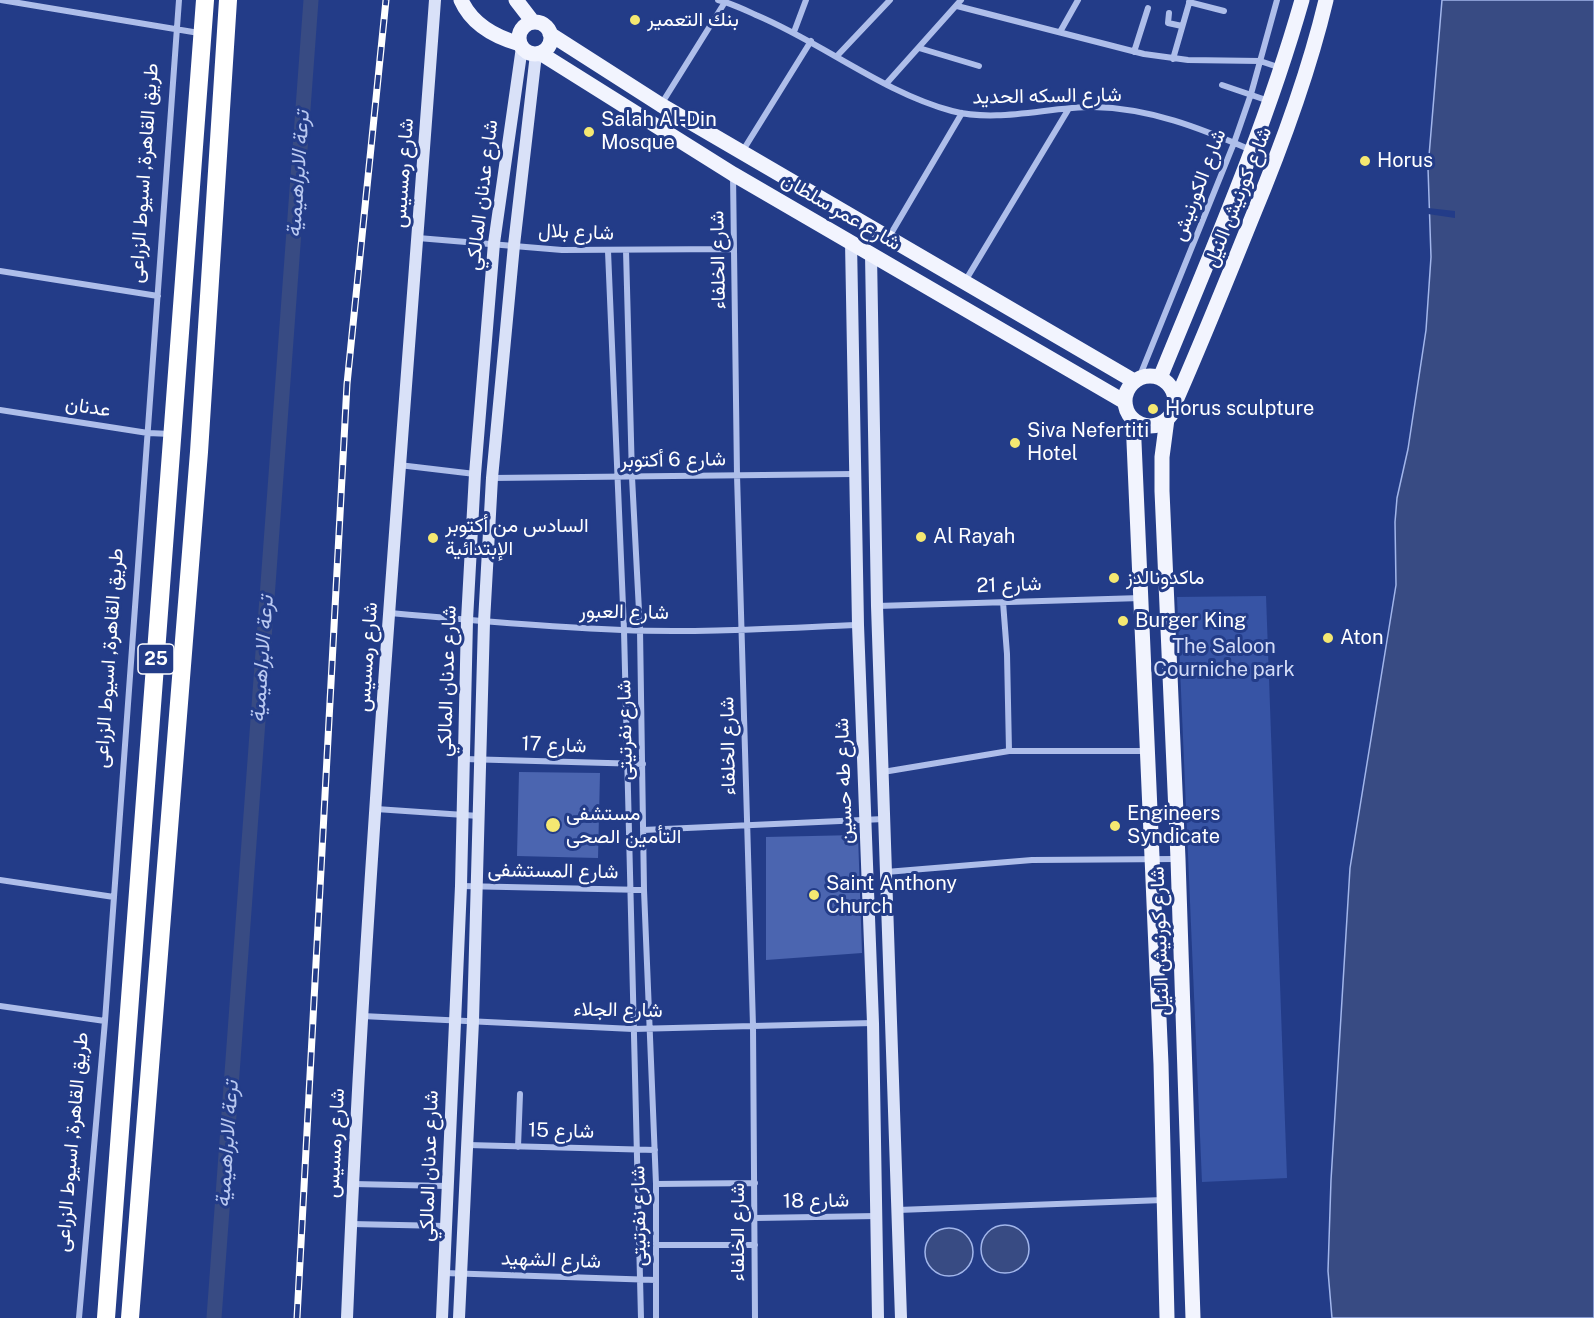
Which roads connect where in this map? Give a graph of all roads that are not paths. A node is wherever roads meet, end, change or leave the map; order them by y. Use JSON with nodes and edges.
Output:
{"nodes":[{"id":1,"x":1,"y":0,"type":"edge"},
{"id":2,"x":179,"y":0,"type":"edge"},
{"id":3,"x":205,"y":0,"type":"edge"},
{"id":4,"x":228,"y":0,"type":"edge"},
{"id":5,"x":435,"y":0,"type":"edge"},
{"id":6,"x":461,"y":0,"type":"edge"},
{"id":7,"x":516,"y":0,"type":"edge"},
{"id":8,"x":806,"y":0,"type":"edge"},
{"id":9,"x":890,"y":0,"type":"edge"},
{"id":10,"x":1078,"y":0,"type":"edge"},
{"id":11,"x":1277,"y":0,"type":"edge"},
{"id":12,"x":1302,"y":0,"type":"edge"},
{"id":13,"x":1326,"y":0,"type":"edge"},
{"id":14,"x":721,"y":1,"type":"edge"},
{"id":15,"x":1189,"y":1,"type":"edge"},
{"id":16,"x":735,"y":3,"type":"edge"},
{"id":17,"x":959,"y":3,"type":"edge"},
{"id":18,"x":1148,"y":8,"type":"dead end"},
{"id":19,"x":1224,"y":11,"type":"dead end"},
{"id":20,"x":1169,"y":13,"type":"dead end"},
{"id":21,"x":533,"y":22,"type":"junction"},
{"id":22,"x":1182,"y":26,"type":"junction"},
{"id":23,"x":177,"y":30,"type":"junction"},
{"id":24,"x":794,"y":32,"type":"junction"},
{"id":25,"x":1060,"y":32,"type":"junction"},
{"id":26,"x":203,"y":34,"type":"junction"},
{"id":27,"x":550,"y":34,"type":"junction"},
{"id":28,"x":811,"y":41,"type":"junction"},
{"id":29,"x":521,"y":46,"type":"junction"},
{"id":30,"x":919,"y":48,"type":"junction"},
{"id":31,"x":1134,"y":52,"type":"junction"},
{"id":32,"x":538,"y":54,"type":"junction"},
{"id":33,"x":837,"y":56,"type":"junction"},
{"id":34,"x":1173,"y":59,"type":"junction"},
{"id":35,"x":1260,"y":61,"type":"junction"},
{"id":36,"x":979,"y":66,"type":"dead end"},
{"id":37,"x":1282,"y":68,"type":"junction"},
{"id":38,"x":886,"y":84,"type":"junction"},
{"id":39,"x":1222,"y":85,"type":"dead end"},
{"id":40,"x":1251,"y":94,"type":"junction"},
{"id":41,"x":1270,"y":101,"type":"junction"},
{"id":42,"x":661,"y":105,"type":"junction"},
{"id":43,"x":1068,"y":110,"type":"junction"},
{"id":44,"x":962,"y":114,"type":"junction"},
{"id":45,"x":1234,"y":143,"type":"junction"},
{"id":46,"x":1252,"y":151,"type":"junction"},
{"id":47,"x":742,"y":152,"type":"junction"},
{"id":48,"x":733,"y":174,"type":"junction"},
{"id":49,"x":418,"y":238,"type":"junction"},
{"id":50,"x":889,"y":239,"type":"junction"},
{"id":51,"x":851,"y":242,"type":"junction"},
{"id":52,"x":494,"y":243,"type":"junction"},
{"id":53,"x":514,"y":245,"type":"junction"},
{"id":54,"x":734,"y":249,"type":"junction"},
{"id":55,"x":608,"y":250,"type":"junction"},
{"id":56,"x":626,"y":250,"type":"junction"},
{"id":57,"x":871,"y":254,"type":"junction"},
{"id":58,"x":0,"y":271,"type":"edge"},
{"id":59,"x":871,"y":275,"type":"junction"},
{"id":60,"x":851,"y":276,"type":"junction"},
{"id":61,"x":964,"y":284,"type":"junction"},
{"id":62,"x":158,"y":296,"type":"junction"},
{"id":63,"x":1160,"y":378,"type":"junction"},
{"id":64,"x":1137,"y":380,"type":"junction"},
{"id":65,"x":1125,"y":402,"type":"junction"},
{"id":66,"x":1174,"y":405,"type":"junction"},
{"id":67,"x":0,"y":410,"type":"edge"},
{"id":68,"x":1167,"y":419,"type":"junction"},
{"id":69,"x":1133,"y":420,"type":"junction"},
{"id":70,"x":148,"y":433,"type":"junction"},
{"id":71,"x":171,"y":442,"type":"junction"},
{"id":72,"x":199,"y":452,"type":"junction"},
{"id":73,"x":399,"y":465,"type":"junction"},
{"id":74,"x":475,"y":474,"type":"junction"},
{"id":75,"x":854,"y":474,"type":"junction"},
{"id":76,"x":737,"y":475,"type":"junction"},
{"id":77,"x":617,"y":477,"type":"junction"},
{"id":78,"x":632,"y":477,"type":"junction"},
{"id":79,"x":492,"y":478,"type":"junction"},
{"id":80,"x":1141,"y":598,"type":"junction"},
{"id":81,"x":1003,"y":602,"type":"junction"},
{"id":82,"x":877,"y":606,"type":"junction"},
{"id":83,"x":390,"y":613,"type":"junction"},
{"id":84,"x":467,"y":620,"type":"junction"},
{"id":85,"x":484,"y":622,"type":"junction"},
{"id":86,"x":858,"y":625,"type":"junction"},
{"id":87,"x":742,"y":629,"type":"junction"},
{"id":88,"x":624,"y":630,"type":"junction"},
{"id":89,"x":640,"y":630,"type":"junction"},
{"id":90,"x":1010,"y":751,"type":"junction"},
{"id":91,"x":1147,"y":751,"type":"junction"},
{"id":92,"x":464,"y":759,"type":"junction"},
{"id":93,"x":481,"y":759,"type":"junction"},
{"id":94,"x":627,"y":764,"type":"junction"},
{"id":95,"x":643,"y":764,"type":"junction"},
{"id":96,"x":883,"y":772,"type":"junction"},
{"id":97,"x":375,"y":809,"type":"junction"},
{"id":98,"x":463,"y":815,"type":"junction"},
{"id":99,"x":479,"y":816,"type":"junction"},
{"id":100,"x":884,"y":819,"type":"junction"},
{"id":101,"x":866,"y":820,"type":"junction"},
{"id":102,"x":747,"y":825,"type":"junction"},
{"id":103,"x":643,"y":830,"type":"junction"},
{"id":104,"x":1178,"y":859,"type":"junction"},
{"id":105,"x":1152,"y":860,"type":"junction"},
{"id":106,"x":886,"y":872,"type":"junction"},
{"id":107,"x":0,"y":880,"type":"edge"},
{"id":108,"x":461,"y":886,"type":"junction"},
{"id":109,"x":477,"y":886,"type":"junction"},
{"id":110,"x":630,"y":890,"type":"junction"},
{"id":111,"x":644,"y":890,"type":"junction"},
{"id":112,"x":114,"y":897,"type":"junction"},
{"id":113,"x":0,"y":1006,"type":"edge"},
{"id":114,"x":362,"y":1016,"type":"junction"},
{"id":115,"x":455,"y":1020,"type":"junction"},
{"id":116,"x":105,"y":1021,"type":"junction"},
{"id":117,"x":473,"y":1021,"type":"junction"},
{"id":118,"x":873,"y":1023,"type":"junction"},
{"id":119,"x":753,"y":1026,"type":"junction"},
{"id":120,"x":633,"y":1029,"type":"junction"},
{"id":121,"x":649,"y":1029,"type":"junction"},
{"id":122,"x":520,"y":1094,"type":"dead end"},
{"id":123,"x":467,"y":1145,"type":"junction"},
{"id":124,"x":518,"y":1147,"type":"junction"},
{"id":125,"x":637,"y":1149,"type":"junction"},
{"id":126,"x":655,"y":1150,"type":"junction"},
{"id":127,"x":352,"y":1184,"type":"junction"},
{"id":128,"x":656,"y":1184,"type":"junction"},
{"id":129,"x":754,"y":1184,"type":"junction"},
{"id":130,"x":447,"y":1186,"type":"junction"},
{"id":131,"x":1164,"y":1200,"type":"junction"},
{"id":132,"x":898,"y":1210,"type":"junction"},
{"id":133,"x":877,"y":1216,"type":"junction"},
{"id":134,"x":756,"y":1218,"type":"junction"},
{"id":135,"x":351,"y":1224,"type":"junction"},
{"id":136,"x":446,"y":1226,"type":"junction"},
{"id":137,"x":656,"y":1245,"type":"junction"},
{"id":138,"x":755,"y":1245,"type":"junction"},
{"id":139,"x":109,"y":1266,"type":"junction"},
{"id":140,"x":134,"y":1268,"type":"junction"},
{"id":141,"x":444,"y":1273,"type":"junction"},
{"id":142,"x":461,"y":1274,"type":"junction"},
{"id":143,"x":641,"y":1280,"type":"junction"},
{"id":144,"x":656,"y":1280,"type":"junction"},
{"id":145,"x":79,"y":1318,"type":"edge"},
{"id":146,"x":106,"y":1318,"type":"edge"},
{"id":147,"x":130,"y":1318,"type":"edge"},
{"id":148,"x":346,"y":1318,"type":"edge"},
{"id":149,"x":442,"y":1318,"type":"edge"},
{"id":150,"x":459,"y":1318,"type":"edge"},
{"id":151,"x":641,"y":1318,"type":"edge"},
{"id":152,"x":656,"y":1318,"type":"edge"},
{"id":153,"x":755,"y":1318,"type":"edge"},
{"id":154,"x":878,"y":1318,"type":"edge"},
{"id":155,"x":901,"y":1318,"type":"edge"},
{"id":156,"x":1167,"y":1318,"type":"edge"},
{"id":157,"x":1193,"y":1318,"type":"edge"}],
"edges":[{"from":1,"to":23,"type":"street"},
{"from":2,"to":23,"type":"street","name":"طريق القاهرة, اسيوط الزراعى"},
{"from":3,"to":26,"type":"highway","number":"25"},
{"from":4,"to":72,"type":"highway","number":"25"},
{"from":5,"to":49,"type":"main road","name":"شارع رمسيس"},
{"from":6,"to":29,"type":"main road"},
{"from":7,"to":21,"type":"main road"},
{"from":8,"to":24,"type":"street"},
{"from":9,"to":33,"type":"street"},
{"from":10,"to":25,"type":"street"},
{"from":11,"to":35,"type":"street","name":"شارع الكورنيش"},
{"from":12,"to":37,"type":"main road","name":"شارع كورنيش النيل"},
{"from":13,"to":66,"type":"main road","name":"شارع كورنيش النيل"},
{"from":14,"to":16,"type":"street","name":"شارع السكه الحديد"},
{"from":14,"to":42,"type":"street"},
{"from":15,"to":19,"type":"street"},
{"from":15,"to":22,"type":"street"},
{"from":16,"to":24,"type":"street","name":"شارع السكه الحديد"},
{"from":17,"to":25,"type":"street"},
{"from":17,"to":30,"type":"street"},
{"from":18,"to":31,"type":"street"},
{"from":20,"to":22,"type":"street"},
{"from":21,"to":27,"type":"main road"},
{"from":21,"to":29,"type":"main road"},
{"from":22,"to":34,"type":"street"},
{"from":23,"to":26,"type":"street"},
{"from":23,"to":62,"type":"street","name":"طريق القاهرة, اسيوط الزراعى"},
{"from":24,"to":28,"type":"street","name":"شارع السكه الحديد"},
{"from":25,"to":31,"type":"street"},
{"from":26,"to":71,"type":"highway","number":"25"},
{"from":27,"to":32,"type":"main road"},
{"from":27,"to":42,"type":"main road","name":"شارع عمر سلطان"},
{"from":28,"to":33,"type":"street","name":"شارع السكه الحديد"},
{"from":28,"to":47,"type":"street"},
{"from":29,"to":32,"type":"main road"},
{"from":29,"to":52,"type":"main road","name":"شارع عدنان المالكي"},
{"from":30,"to":36,"type":"street"},
{"from":30,"to":38,"type":"street"},
{"from":31,"to":34,"type":"street"},
{"from":32,"to":48,"type":"main road","name":"شارع عمر سلطان"},
{"from":32,"to":53,"type":"main road","name":"شارع عدنان المالكي"},
{"from":33,"to":38,"type":"street","name":"شارع السكه الحديد"},
{"from":34,"to":35,"type":"street"},
{"from":35,"to":37,"type":"street"},
{"from":35,"to":40,"type":"street","name":"شارع الكورنيش"},
{"from":37,"to":41,"type":"main road","name":"شارع كورنيش النيل"},
{"from":38,"to":44,"type":"street","name":"شارع السكه الحديد"},
{"from":39,"to":40,"type":"street"},
{"from":40,"to":41,"type":"street"},
{"from":40,"to":45,"type":"street","name":"شارع الكورنيش"},
{"from":41,"to":46,"type":"main road","name":"شارع كورنيش النيل"},
{"from":42,"to":47,"type":"main road","name":"شارع عمر سلطان"},
{"from":43,"to":44,"type":"street","name":"شارع السكه الحديد"},
{"from":43,"to":45,"type":"street","name":"شارع السكه الحديد"},
{"from":43,"to":61,"type":"street"},
{"from":44,"to":50,"type":"street"},
{"from":45,"to":46,"type":"street","name":"شارع السكه الحديد"},
{"from":45,"to":64,"type":"street","name":"شارع الكورنيش"},
{"from":46,"to":63,"type":"main road","name":"شارع كورنيش النيل"},
{"from":47,"to":50,"type":"main road","name":"شارع عمر سلطان"},
{"from":48,"to":51,"type":"main road","name":"شارع عمر سلطان"},
{"from":48,"to":54,"type":"street","name":"شارع الخلفاء"},
{"from":49,"to":52,"type":"street","name":"شارع بلال"},
{"from":49,"to":73,"type":"main road","name":"شارع رمسيس"},
{"from":50,"to":61,"type":"main road","name":"شارع عمر سلطان"},
{"from":51,"to":57,"type":"main road","name":"شارع عمر سلطان"},
{"from":51,"to":60,"type":"main road","name":"شارع طه حسين"},
{"from":52,"to":53,"type":"street","name":"شارع بلال"},
{"from":52,"to":74,"type":"main road","name":"شارع عدنان المالكي"},
{"from":53,"to":55,"type":"street","name":"شارع بلال"},
{"from":53,"to":79,"type":"main road","name":"شارع عدنان المالكي"},
{"from":54,"to":56,"type":"street","name":"شارع بلال"},
{"from":54,"to":76,"type":"street","name":"شارع الخلفاء"},
{"from":55,"to":56,"type":"street","name":"شارع بلال"},
{"from":55,"to":77,"type":"street","name":"شارع نفرتيتى"},
{"from":56,"to":78,"type":"street","name":"شارع نفرتيتى"},
{"from":57,"to":59,"type":"main road","name":"شارع طه حسين"},
{"from":57,"to":65,"type":"main road","name":"شارع عمر سلطان"},
{"from":58,"to":62,"type":"street"},
{"from":59,"to":60,"type":"main road"},
{"from":59,"to":82,"type":"main road","name":"شارع طه حسين"},
{"from":60,"to":75,"type":"main road","name":"شارع طه حسين"},
{"from":61,"to":64,"type":"main road","name":"شارع عمر سلطان"},
{"from":62,"to":70,"type":"street","name":"طريق القاهرة, اسيوط الزراعى"},
{"from":63,"to":64,"type":"main road"},
{"from":63,"to":66,"type":"main road"},
{"from":64,"to":65,"type":"main road"},
{"from":65,"to":69,"type":"main road"},
{"from":66,"to":68,"type":"main road"},
{"from":67,"to":70,"type":"street","name":"عدنان"},
{"from":68,"to":69,"type":"main road"},
{"from":68,"to":104,"type":"main road","name":"شارع كورنيش النيل"},
{"from":69,"to":80,"type":"main road","name":"شارع كورنيش النيل"},
{"from":70,"to":71,"type":"street","name":"عدنان"},
{"from":70,"to":112,"type":"street","name":"طريق القاهرة, اسيوط الزراعى"},
{"from":71,"to":72,"type":"highway"},
{"from":71,"to":139,"type":"highway","number":"25"},
{"from":72,"to":140,"type":"highway","number":"25"},
{"from":73,"to":74,"type":"street"},
{"from":73,"to":83,"type":"main road","name":"شارع رمسيس"},
{"from":74,"to":84,"type":"main road","name":"شارع عدنان المالكي"},
{"from":75,"to":76,"type":"street","name":"شارع 6 أكتوبر"},
{"from":75,"to":86,"type":"main road","name":"شارع طه حسين"},
{"from":76,"to":78,"type":"street","name":"شارع 6 أكتوبر"},
{"from":76,"to":87,"type":"street","name":"شارع الخلفاء"},
{"from":77,"to":78,"type":"street","name":"شارع 6 أكتوبر"},
{"from":77,"to":79,"type":"street","name":"شارع 6 أكتوبر"},
{"from":77,"to":88,"type":"street","name":"شارع نفرتيتى"},
{"from":78,"to":89,"type":"street","name":"شارع نفرتيتى"},
{"from":79,"to":85,"type":"main road","name":"شارع عدنان المالكي"},
{"from":80,"to":81,"type":"street","name":"شارع 21"},
{"from":80,"to":91,"type":"main road","name":"شارع كورنيش النيل"},
{"from":81,"to":82,"type":"street","name":"شارع 21"},
{"from":81,"to":90,"type":"street"},
{"from":82,"to":96,"type":"main road","name":"شارع طه حسين"},
{"from":83,"to":84,"type":"street","name":"شارع العبور"},
{"from":83,"to":97,"type":"main road","name":"شارع رمسيس"},
{"from":84,"to":85,"type":"street","name":"شارع العبور"},
{"from":84,"to":92,"type":"main road","name":"شارع عدنان المالكي"},
{"from":85,"to":88,"type":"street","name":"شارع العبور"},
{"from":85,"to":93,"type":"main road","name":"شارع عدنان المالكي"},
{"from":86,"to":87,"type":"street","name":"شارع العبور"},
{"from":86,"to":101,"type":"main road","name":"شارع طه حسين"},
{"from":87,"to":89,"type":"street","name":"شارع العبور"},
{"from":87,"to":102,"type":"street","name":"شارع الخلفاء"},
{"from":88,"to":89,"type":"street","name":"شارع العبور"},
{"from":88,"to":94,"type":"street","name":"شارع نفرتيتى"},
{"from":89,"to":95,"type":"street","name":"شارع نفرتيتى"},
{"from":90,"to":91,"type":"street"},
{"from":90,"to":96,"type":"street"},
{"from":91,"to":105,"type":"main road","name":"شارع كورنيش النيل"},
{"from":92,"to":93,"type":"street","name":"شارع 17"},
{"from":92,"to":98,"type":"main road","name":"شارع عدنان المالكي"},
{"from":93,"to":94,"type":"street","name":"شارع 17"},
{"from":93,"to":99,"type":"main road","name":"شارع عدنان المالكي"},
{"from":94,"to":95,"type":"street","name":"شارع 17"},
{"from":94,"to":110,"type":"street","name":"شارع نفرتيتى"},
{"from":95,"to":103,"type":"street","name":"شارع نفرتيتى"},
{"from":96,"to":100,"type":"main road","name":"شارع طه حسين"},
{"from":97,"to":98,"type":"street"},
{"from":97,"to":114,"type":"main road","name":"شارع رمسيس"},
{"from":98,"to":99,"type":"street"},
{"from":98,"to":108,"type":"main road","name":"شارع عدنان المالكي"},
{"from":99,"to":109,"type":"main road","name":"شارع عدنان المالكي"},
{"from":100,"to":101,"type":"street"},
{"from":100,"to":106,"type":"main road","name":"شارع طه حسين"},
{"from":101,"to":102,"type":"street"},
{"from":101,"to":118,"type":"main road","name":"شارع طه حسين"},
{"from":102,"to":103,"type":"street"},
{"from":102,"to":119,"type":"street","name":"شارع الخلفاء"},
{"from":103,"to":111,"type":"street","name":"شارع نفرتيتى"},
{"from":104,"to":105,"type":"street"},
{"from":104,"to":157,"type":"main road","name":"شارع كورنيش النيل"},
{"from":105,"to":106,"type":"street"},
{"from":105,"to":131,"type":"main road","name":"شارع كورنيش النيل"},
{"from":106,"to":132,"type":"main road","name":"شارع طه حسين"},
{"from":107,"to":112,"type":"street"},
{"from":108,"to":109,"type":"street","name":"شارع المستشفى"},
{"from":108,"to":115,"type":"main road","name":"شارع عدنان المالكي"},
{"from":109,"to":110,"type":"street","name":"شارع المستشفى"},
{"from":109,"to":117,"type":"main road","name":"شارع عدنان المالكي"},
{"from":110,"to":111,"type":"street","name":"شارع المستشفى"},
{"from":110,"to":120,"type":"street","name":"شارع نفرتيتى"},
{"from":111,"to":121,"type":"street","name":"شارع نفرتيتى"},
{"from":112,"to":116,"type":"street","name":"طريق القاهرة, اسيوط الزراعى"},
{"from":113,"to":116,"type":"street"},
{"from":114,"to":115,"type":"street","name":"شارع الجلاء"},
{"from":114,"to":127,"type":"main road","name":"شارع رمسيس"},
{"from":115,"to":117,"type":"street","name":"شارع الجلاء"},
{"from":115,"to":130,"type":"main road","name":"شارع عدنان المالكي"},
{"from":116,"to":145,"type":"street","name":"طريق القاهرة, اسيوط الزراعى"},
{"from":117,"to":120,"type":"street","name":"شارع الجلاء"},
{"from":117,"to":123,"type":"main road","name":"شارع عدنان المالكي"},
{"from":118,"to":119,"type":"street","name":"شارع الجلاء"},
{"from":118,"to":133,"type":"main road","name":"شارع طه حسين"},
{"from":119,"to":121,"type":"street","name":"شارع الجلاء"},
{"from":119,"to":129,"type":"street","name":"شارع الخلفاء"},
{"from":120,"to":121,"type":"street","name":"شارع الجلاء"},
{"from":120,"to":125,"type":"street","name":"شارع نفرتيتى"},
{"from":121,"to":126,"type":"street","name":"شارع نفرتيتى"},
{"from":122,"to":124,"type":"street"},
{"from":123,"to":124,"type":"street","name":"شارع 15"},
{"from":123,"to":142,"type":"main road","name":"شارع عدنان المالكي"},
{"from":124,"to":125,"type":"street","name":"شارع 15"},
{"from":125,"to":126,"type":"street","name":"شارع 15"},
{"from":125,"to":143,"type":"street","name":"شارع نفرتيتى"},
{"from":126,"to":128,"type":"street","name":"شارع نفرتيتى"},
{"from":127,"to":130,"type":"street"},
{"from":127,"to":135,"type":"main road","name":"شارع رمسيس"},
{"from":128,"to":129,"type":"street"},
{"from":128,"to":137,"type":"street","name":"شارع نفرتيتى"},
{"from":129,"to":134,"type":"street","name":"شارع الخلفاء"},
{"from":130,"to":136,"type":"main road","name":"شارع عدنان المالكي"},
{"from":131,"to":132,"type":"street"},
{"from":131,"to":156,"type":"main road","name":"شارع كورنيش النيل"},
{"from":132,"to":155,"type":"main road","name":"شارع طه حسين"},
{"from":133,"to":134,"type":"street","name":"شارع 18"},
{"from":133,"to":154,"type":"main road","name":"شارع طه حسين"},
{"from":134,"to":138,"type":"street","name":"شارع الخلفاء"},
{"from":135,"to":136,"type":"street"},
{"from":135,"to":148,"type":"main road","name":"شارع رمسيس"},
{"from":136,"to":141,"type":"main road","name":"شارع عدنان المالكي"},
{"from":137,"to":138,"type":"street"},
{"from":137,"to":144,"type":"street","name":"شارع نفرتيتى"},
{"from":138,"to":153,"type":"street","name":"شارع الخلفاء"},
{"from":139,"to":140,"type":"highway"},
{"from":139,"to":146,"type":"highway","number":"25"},
{"from":140,"to":147,"type":"highway","number":"25"},
{"from":141,"to":142,"type":"street","name":"شارع الشهيد"},
{"from":141,"to":149,"type":"main road","name":"شارع عدنان المالكي"},
{"from":142,"to":143,"type":"street","name":"شارع الشهيد"},
{"from":142,"to":150,"type":"main road","name":"شارع عدنان المالكي"},
{"from":143,"to":144,"type":"street","name":"شارع الشهيد"},
{"from":143,"to":151,"type":"street","name":"شارع نفرتيتى"},
{"from":144,"to":152,"type":"street","name":"شارع نفرتيتى"}]}
